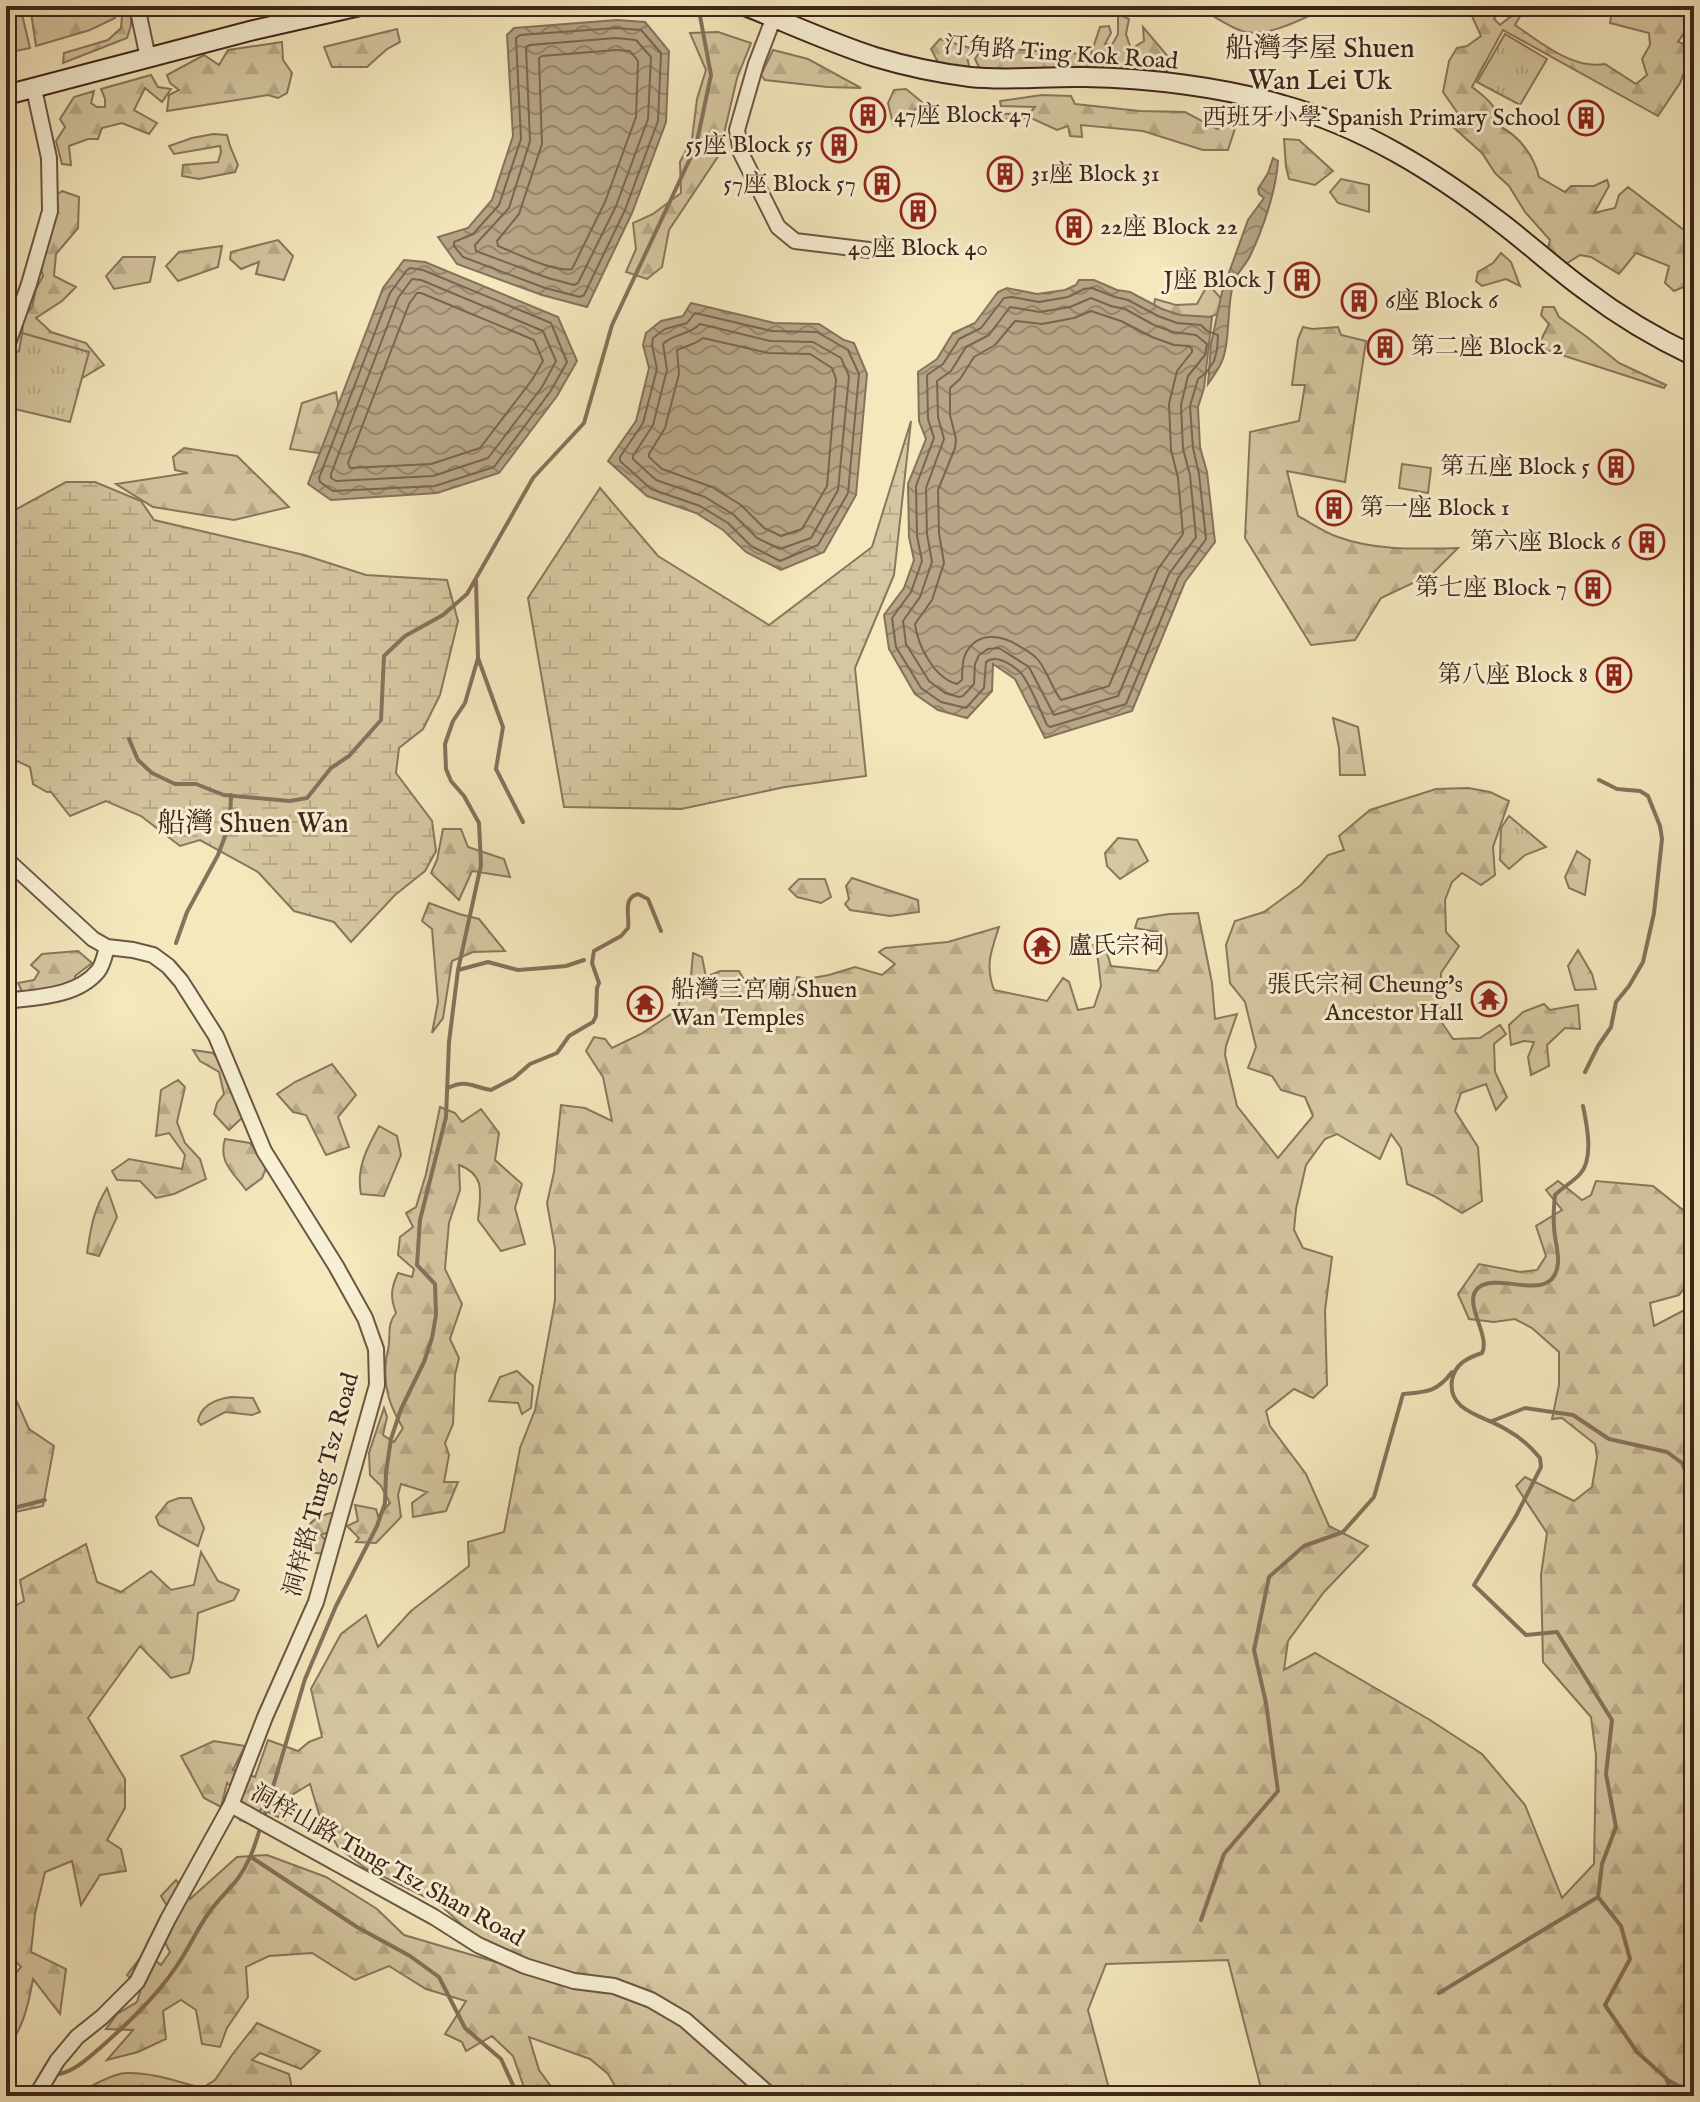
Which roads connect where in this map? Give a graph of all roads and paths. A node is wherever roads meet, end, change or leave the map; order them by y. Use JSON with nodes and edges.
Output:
{"nodes":[{"id":1,"x":137,"y":6,"type":"edge"},
{"id":2,"x":360,"y":6,"type":"edge"},
{"id":3,"x":745,"y":6,"type":"edge"},
{"id":4,"x":774,"y":17,"type":"junction"},
{"id":5,"x":148,"y":58,"type":"junction"},
{"id":6,"x":34,"y":89,"type":"junction"},
{"id":7,"x":6,"y":95,"type":"edge"},
{"id":8,"x":869,"y":250,"type":"dead end"},
{"id":9,"x":6,"y":349,"type":"edge"},
{"id":10,"x":1694,"y":356,"type":"edge"},
{"id":11,"x":6,"y":859,"type":"edge"},
{"id":12,"x":107,"y":947,"type":"junction"},
{"id":13,"x":6,"y":1001,"type":"edge"},
{"id":14,"x":231,"y":1805,"type":"junction"},
{"id":15,"x":36,"y":2096,"type":"edge"},
{"id":16,"x":771,"y":2096,"type":"edge"}],
"edges":[{"from":1,"to":5,"type":"street"},
{"from":2,"to":5,"type":"main road"},
{"from":3,"to":4,"type":"main road","name":"汀角路 Ting Kok Road"},
{"from":4,"to":8,"type":"street"},
{"from":4,"to":10,"type":"main road","name":"汀角路 Ting Kok Road"},
{"from":5,"to":6,"type":"main road"},
{"from":6,"to":7,"type":"main road"},
{"from":6,"to":9,"type":"street"},
{"from":11,"to":12,"type":"street","name":"洞梓路 Tung Tsz Road"},
{"from":12,"to":13,"type":"street"},
{"from":12,"to":14,"type":"street","name":"洞梓路 Tung Tsz Road"},
{"from":14,"to":15,"type":"street","name":"洞梓路 Tung Tsz Road"},
{"from":14,"to":16,"type":"street","name":"洞梓山路 Tung Tsz Shan Road"}]}
